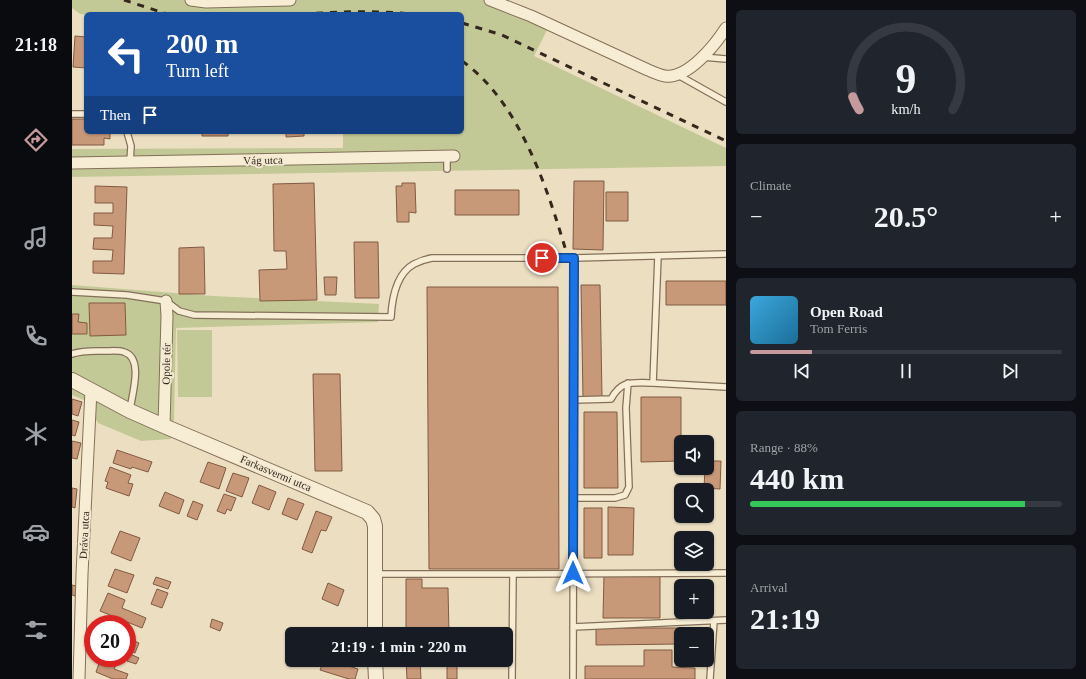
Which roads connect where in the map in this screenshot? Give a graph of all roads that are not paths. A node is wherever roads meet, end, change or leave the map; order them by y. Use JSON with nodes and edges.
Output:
{"nodes":[{"id":1,"x":191,"y":0,"type":"edge"},
{"id":2,"x":290,"y":0,"type":"edge"},
{"id":3,"x":490,"y":0,"type":"edge"},
{"id":4,"x":726,"y":28,"type":"edge"},
{"id":5,"x":702,"y":57,"type":"junction"},
{"id":6,"x":726,"y":59,"type":"edge"},
{"id":7,"x":678,"y":75,"type":"junction"},
{"id":8,"x":726,"y":102,"type":"edge"},
{"id":9,"x":72,"y":114,"type":"edge"},
{"id":10,"x":84,"y":114,"type":"edge"},
{"id":11,"x":127,"y":134,"type":"edge"},
{"id":12,"x":450,"y":156,"type":"joint"},
{"id":13,"x":72,"y":163,"type":"edge"},
{"id":14,"x":130,"y":163,"type":"junction"},
{"id":15,"x":446,"y":169,"type":"dead end"},
{"id":16,"x":726,"y":254,"type":"edge"},
{"id":17,"x":658,"y":256,"type":"junction"},
{"id":18,"x":574,"y":258,"type":"junction"},
{"id":19,"x":72,"y":292,"type":"edge"},
{"id":20,"x":166,"y":301,"type":"junction"},
{"id":21,"x":72,"y":354,"type":"edge"},
{"id":22,"x":72,"y":380,"type":"edge"},
{"id":23,"x":628,"y":383,"type":"junction"},
{"id":24,"x":653,"y":383,"type":"junction"},
{"id":25,"x":726,"y":387,"type":"edge"},
{"id":26,"x":91,"y":390,"type":"junction"},
{"id":27,"x":574,"y":400,"type":"junction"},
{"id":28,"x":130,"y":410,"type":"junction"},
{"id":29,"x":164,"y":426,"type":"junction"},
{"id":30,"x":573,"y":498,"type":"junction"},
{"id":31,"x":573,"y":573,"type":"junction"},
{"id":32,"x":726,"y":573,"type":"edge"},
{"id":33,"x":374,"y":574,"type":"junction"},
{"id":34,"x":513,"y":574,"type":"junction"},
{"id":35,"x":726,"y":620,"type":"edge"},
{"id":36,"x":714,"y":621,"type":"junction"},
{"id":37,"x":375,"y":627,"type":"edge"},
{"id":38,"x":573,"y":627,"type":"junction"},
{"id":39,"x":375,"y":667,"type":"edge"},
{"id":40,"x":79,"y":679,"type":"edge"},
{"id":41,"x":376,"y":679,"type":"edge"},
{"id":42,"x":512,"y":679,"type":"edge"},
{"id":43,"x":573,"y":679,"type":"edge"},
{"id":44,"x":710,"y":679,"type":"edge"}],
"edges":[{"from":1,"to":2,"type":"street"},
{"from":3,"to":7,"type":"street"},
{"from":4,"to":5,"type":"street"},
{"from":5,"to":6,"type":"lane"},
{"from":5,"to":7,"type":"street"},
{"from":7,"to":8,"type":"lane"},
{"from":9,"to":10,"type":"lane"},
{"from":11,"to":14,"type":"lane"},
{"from":12,"to":14,"type":"street","name":"Vág utca"},
{"from":12,"to":15,"type":"lane"},
{"from":13,"to":14,"type":"street","name":"Vág utca"},
{"from":16,"to":17,"type":"lane"},
{"from":17,"to":18,"type":"lane"},
{"from":17,"to":24,"type":"lane"},
{"from":18,"to":20,"type":"lane"},
{"from":18,"to":27,"type":"lane"},
{"from":19,"to":20,"type":"lane"},
{"from":20,"to":29,"type":"street","name":"Opole tér"},
{"from":21,"to":28,"type":"lane"},
{"from":22,"to":26,"type":"street","name":"Farkasvermi utca"},
{"from":23,"to":24,"type":"lane"},
{"from":23,"to":27,"type":"lane"},
{"from":23,"to":30,"type":"lane"},
{"from":24,"to":25,"type":"lane"},
{"from":26,"to":28,"type":"street","name":"Farkasvermi utca"},
{"from":26,"to":40,"type":"street","name":"Dráva utca"},
{"from":27,"to":30,"type":"lane"},
{"from":28,"to":29,"type":"street","name":"Farkasvermi utca"},
{"from":29,"to":33,"type":"street","name":"Farkasvermi utca"},
{"from":30,"to":31,"type":"lane"},
{"from":31,"to":32,"type":"lane"},
{"from":31,"to":34,"type":"lane"},
{"from":31,"to":38,"type":"lane"},
{"from":33,"to":34,"type":"lane"},
{"from":33,"to":37,"type":"street","name":"Farkasvermi utca"},
{"from":34,"to":42,"type":"lane"},
{"from":35,"to":36,"type":"lane"},
{"from":36,"to":38,"type":"lane"},
{"from":36,"to":44,"type":"lane"},
{"from":38,"to":43,"type":"lane"},
{"from":39,"to":41,"type":"street"}]}
